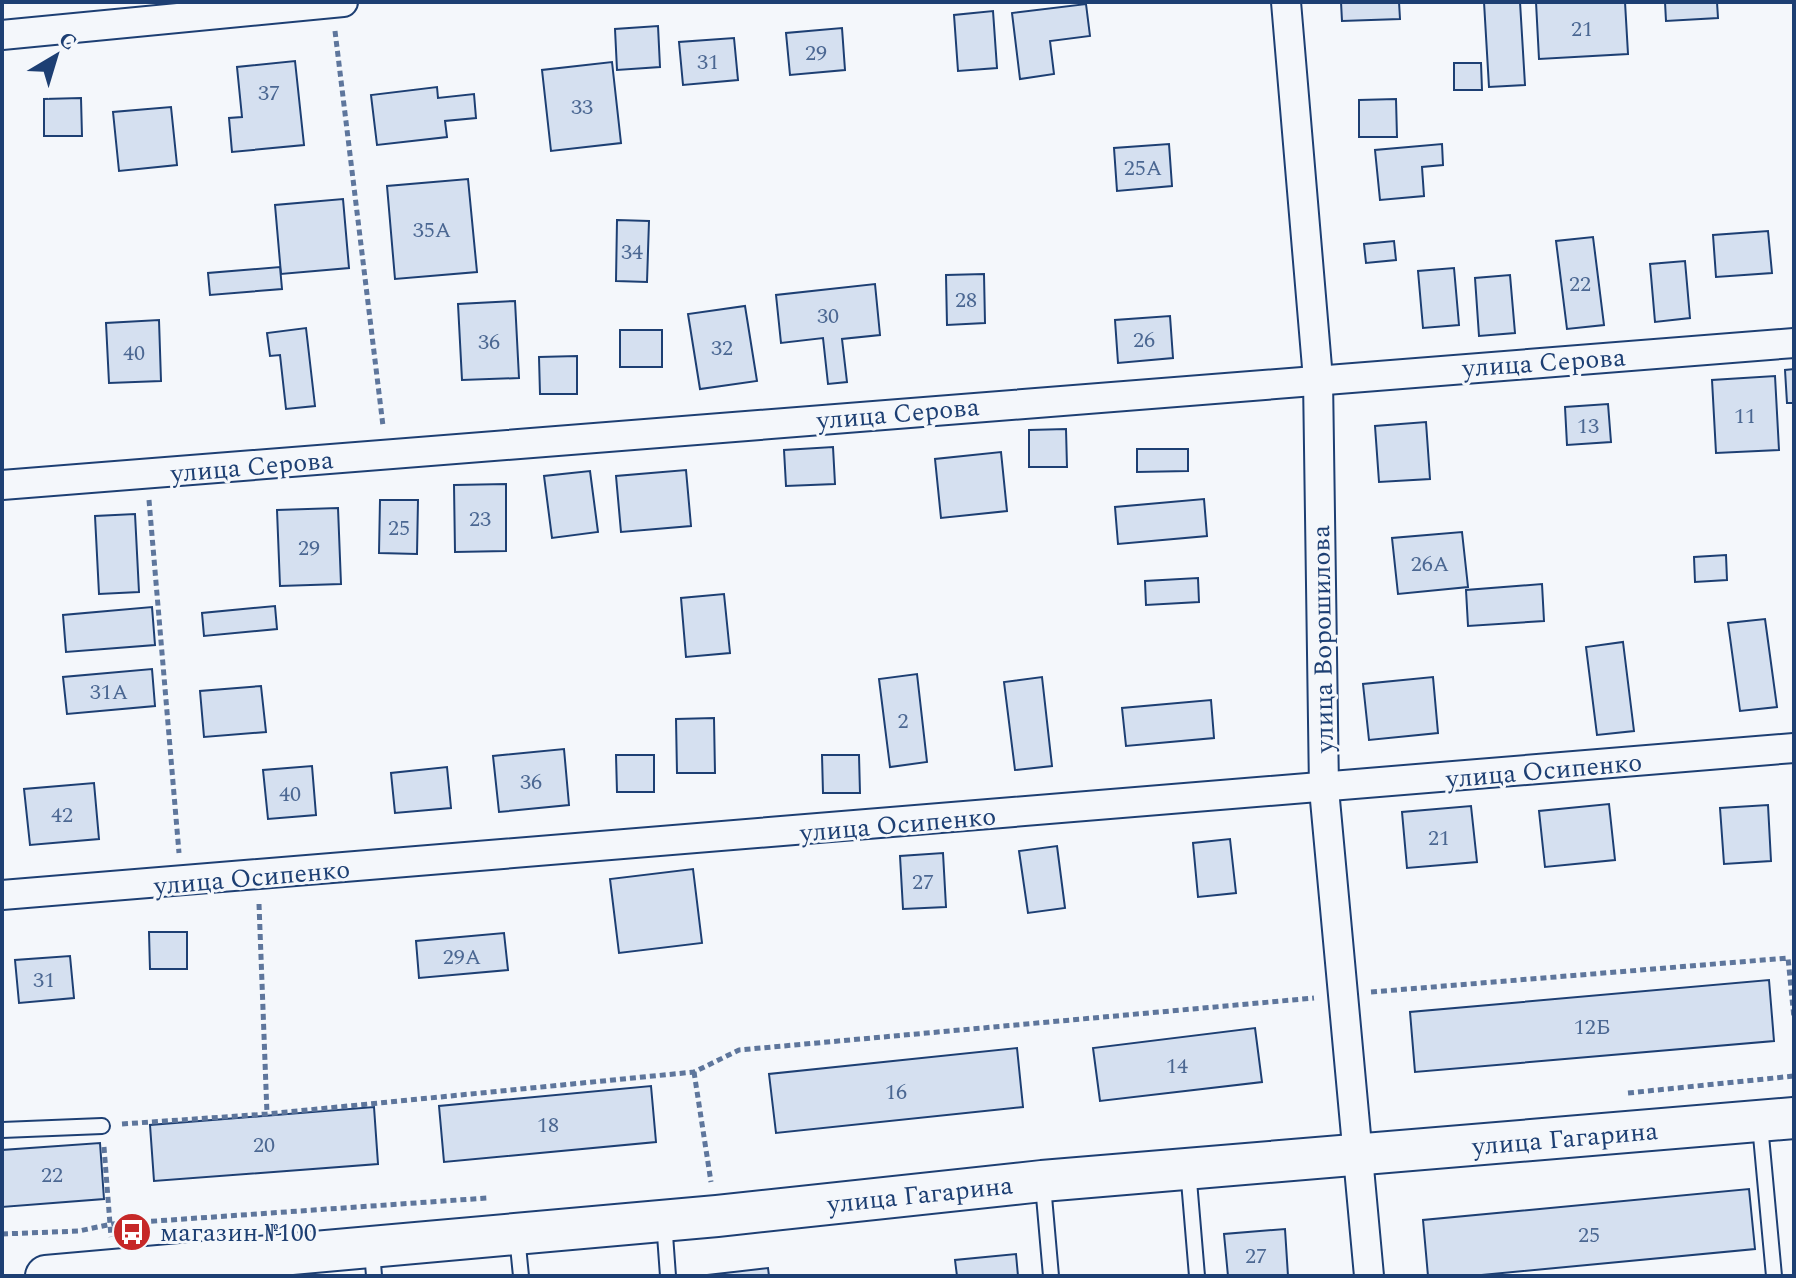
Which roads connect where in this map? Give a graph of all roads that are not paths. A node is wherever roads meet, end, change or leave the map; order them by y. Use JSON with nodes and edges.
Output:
{"nodes":[{"id":1,"x":343,"y":2,"type":"edge"},
{"id":2,"x":1286,"y":2,"type":"edge"},
{"id":3,"x":332,"y":3,"type":"edge"},
{"id":4,"x":2,"y":35,"type":"edge"},
{"id":5,"x":1794,"y":343,"type":"edge"},
{"id":6,"x":1318,"y":379,"type":"junction"},
{"id":7,"x":2,"y":485,"type":"edge"},
{"id":8,"x":1794,"y":748,"type":"edge"},
{"id":9,"x":1324,"y":789,"type":"junction"},
{"id":10,"x":2,"y":895,"type":"edge"},
{"id":11,"x":1777,"y":1120,"type":"edge"},
{"id":12,"x":102,"y":1126,"type":"road end"},
{"id":13,"x":2,"y":1130,"type":"edge"},
{"id":14,"x":1358,"y":1156,"type":"junction"},
{"id":15,"x":1188,"y":1169,"type":"junction"},
{"id":16,"x":1042,"y":1181,"type":"junction"},
{"id":17,"x":664,"y":1221,"type":"junction"},
{"id":18,"x":517,"y":1235,"type":"junction"},
{"id":19,"x":373,"y":1261,"type":"edge"},
{"id":20,"x":61,"y":1275,"type":"edge"},
{"id":21,"x":521,"y":1276,"type":"edge"},
{"id":22,"x":668,"y":1276,"type":"edge"},
{"id":23,"x":1051,"y":1276,"type":"edge"},
{"id":24,"x":1197,"y":1276,"type":"edge"},
{"id":25,"x":1369,"y":1276,"type":"edge"},
{"id":26,"x":1774,"y":1276,"type":"edge"}],
"edges":[{"from":1,"to":3,"type":"street"},
{"from":2,"to":6,"type":"street","name":"улица Ворошилова"},
{"from":3,"to":4,"type":"street"},
{"from":5,"to":6,"type":"street","name":"улица Серова"},
{"from":6,"to":7,"type":"street","name":"улица Серова"},
{"from":6,"to":9,"type":"street","name":"улица Ворошилова"},
{"from":8,"to":9,"type":"street","name":"улица Осипенко"},
{"from":9,"to":10,"type":"street","name":"улица Осипенко"},
{"from":9,"to":14,"type":"street","name":"улица Ворошилова"},
{"from":11,"to":14,"type":"main road","name":"улица Гагарина"},
{"from":11,"to":26,"type":"lane"},
{"from":12,"to":13,"type":"lane"},
{"from":14,"to":15,"type":"main road","name":"улица Гагарина"},
{"from":14,"to":25,"type":"street","name":"улица Ворошилова"},
{"from":15,"to":16,"type":"main road","name":"улица Гагарина"},
{"from":15,"to":24,"type":"lane"},
{"from":16,"to":17,"type":"main road","name":"улица Гагарина"},
{"from":16,"to":23,"type":"lane"},
{"from":17,"to":18,"type":"main road","name":"улица Гагарина"},
{"from":17,"to":22,"type":"lane"},
{"from":18,"to":19,"type":"main road","name":"улица Гагарина"},
{"from":18,"to":21,"type":"lane"},
{"from":19,"to":20,"type":"main road","name":"улица Гагарина"}]}
